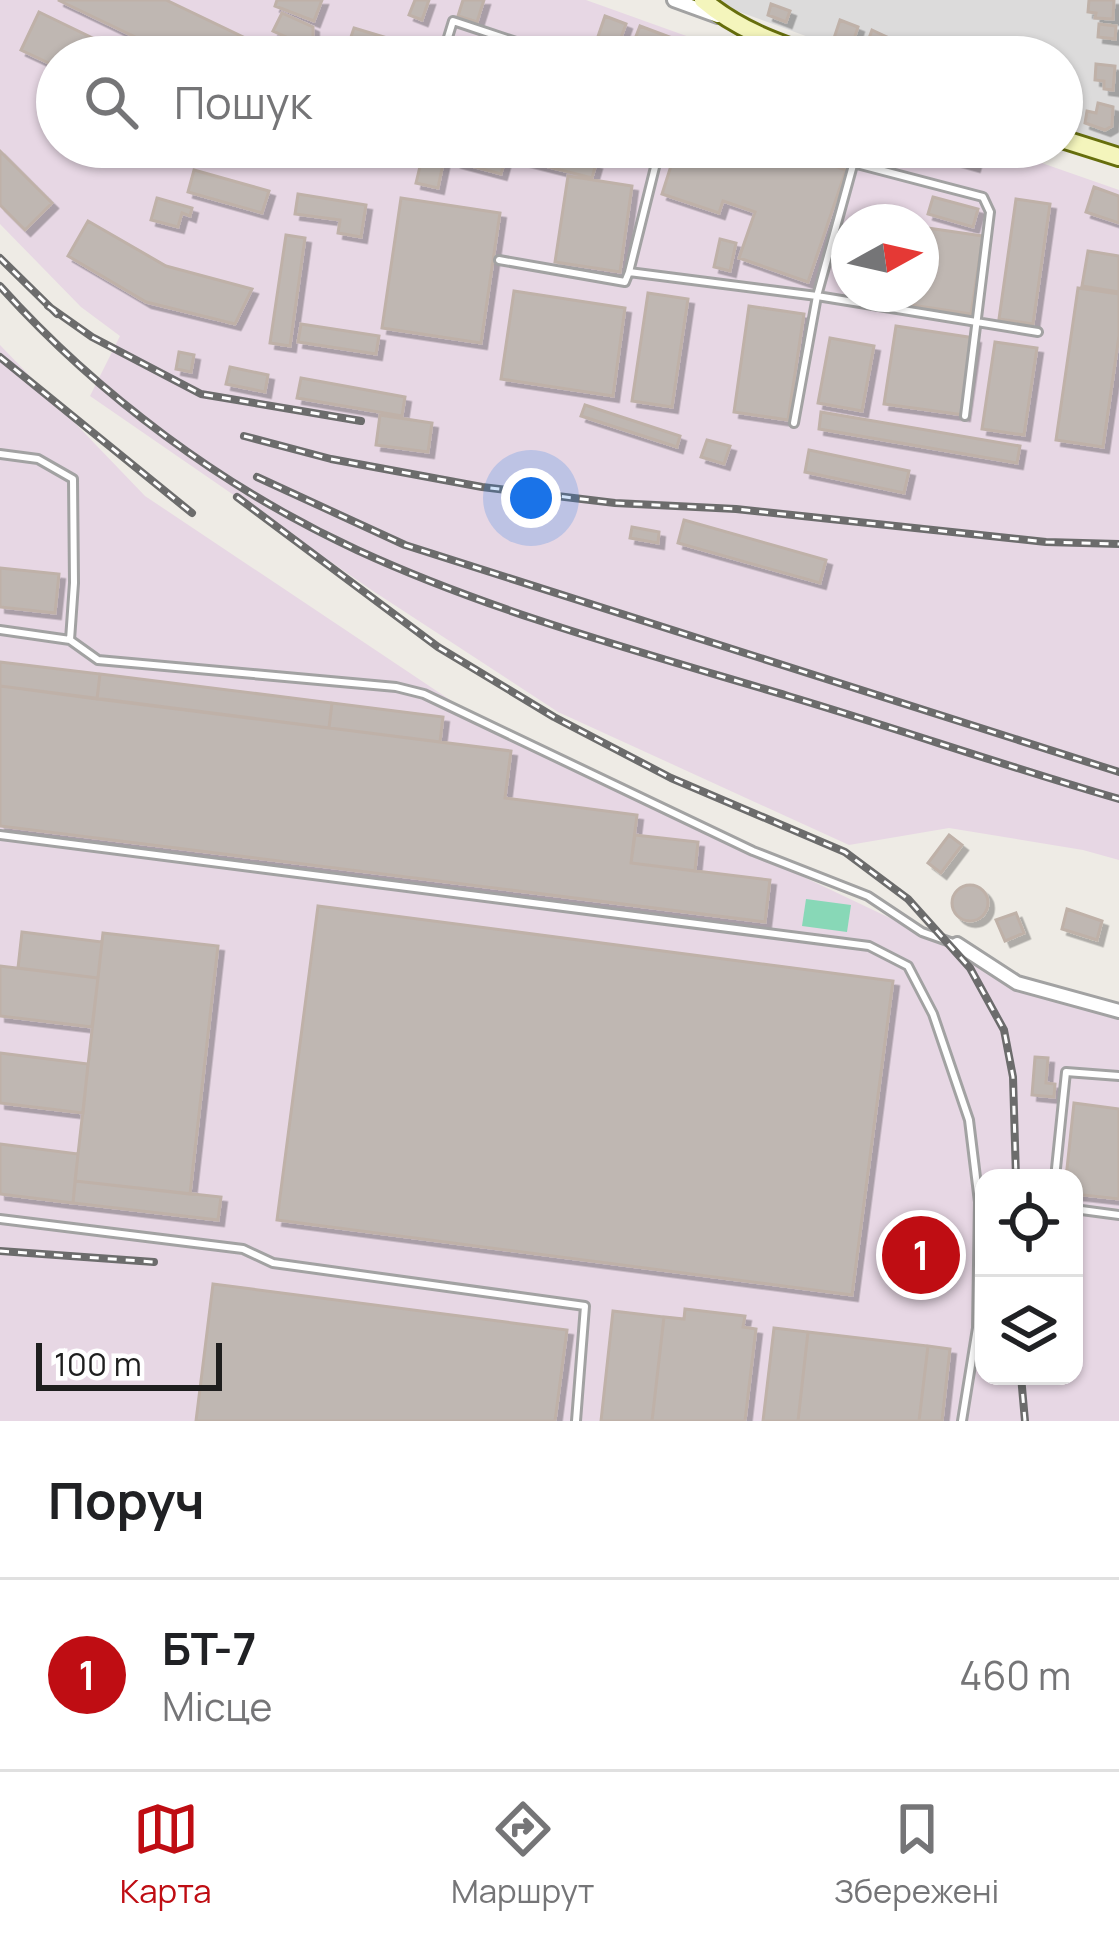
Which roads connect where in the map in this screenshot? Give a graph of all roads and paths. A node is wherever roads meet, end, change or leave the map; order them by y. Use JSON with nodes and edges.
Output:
{"nodes":[{"id":1,"x":674,"y":0,"type":"edge"},
{"id":2,"x":703,"y":0,"type":"edge"},
{"id":3,"x":724,"y":18,"type":"junction"},
{"id":4,"x":448,"y":36,"type":"edge"},
{"id":5,"x":494,"y":36,"type":"edge"},
{"id":6,"x":761,"y":36,"type":"edge"},
{"id":7,"x":1083,"y":146,"type":"edge"},
{"id":8,"x":1119,"y":158,"type":"edge"},
{"id":9,"x":655,"y":168,"type":"edge"},
{"id":10,"x":853,"y":168,"type":"edge"},
{"id":11,"x":873,"y":168,"type":"edge"},
{"id":12,"x":499,"y":260,"type":"dead end"},
{"id":13,"x":628,"y":272,"type":"junction"},
{"id":14,"x":817,"y":296,"type":"junction"},
{"id":15,"x":979,"y":322,"type":"junction"},
{"id":16,"x":1038,"y":332,"type":"dead end"},
{"id":17,"x":965,"y":416,"type":"dead end"},
{"id":18,"x":794,"y":423,"type":"dead end"},
{"id":19,"x":0,"y":454,"type":"edge"},
{"id":20,"x":0,"y":630,"type":"edge"},
{"id":21,"x":70,"y":640,"type":"junction"},
{"id":22,"x":0,"y":835,"type":"edge"},
{"id":23,"x":957,"y":944,"type":"joint"},
{"id":24,"x":1119,"y":1011,"type":"edge"},
{"id":25,"x":1119,"y":1076,"type":"edge"},
{"id":26,"x":1056,"y":1169,"type":"edge"},
{"id":27,"x":1083,"y":1210,"type":"edge"},
{"id":28,"x":1119,"y":1215,"type":"edge"},
{"id":29,"x":0,"y":1219,"type":"edge"},
{"id":30,"x":576,"y":1421,"type":"edge"},
{"id":31,"x":962,"y":1421,"type":"edge"}],
"edges":[{"from":1,"to":3,"type":"street"},
{"from":2,"to":3,"type":"main road"},
{"from":3,"to":6,"type":"main road"},
{"from":4,"to":5,"type":"lane"},
{"from":7,"to":8,"type":"main road"},
{"from":9,"to":13,"type":"lane"},
{"from":10,"to":14,"type":"lane"},
{"from":11,"to":15,"type":"lane"},
{"from":12,"to":13,"type":"lane"},
{"from":13,"to":14,"type":"lane"},
{"from":14,"to":15,"type":"lane"},
{"from":14,"to":18,"type":"lane"},
{"from":15,"to":16,"type":"lane"},
{"from":15,"to":17,"type":"lane"},
{"from":19,"to":21,"type":"lane"},
{"from":20,"to":21,"type":"lane"},
{"from":21,"to":23,"type":"lane"},
{"from":22,"to":31,"type":"lane"},
{"from":23,"to":24,"type":"street"},
{"from":25,"to":26,"type":"lane"},
{"from":27,"to":28,"type":"lane"},
{"from":29,"to":30,"type":"lane"}]}
